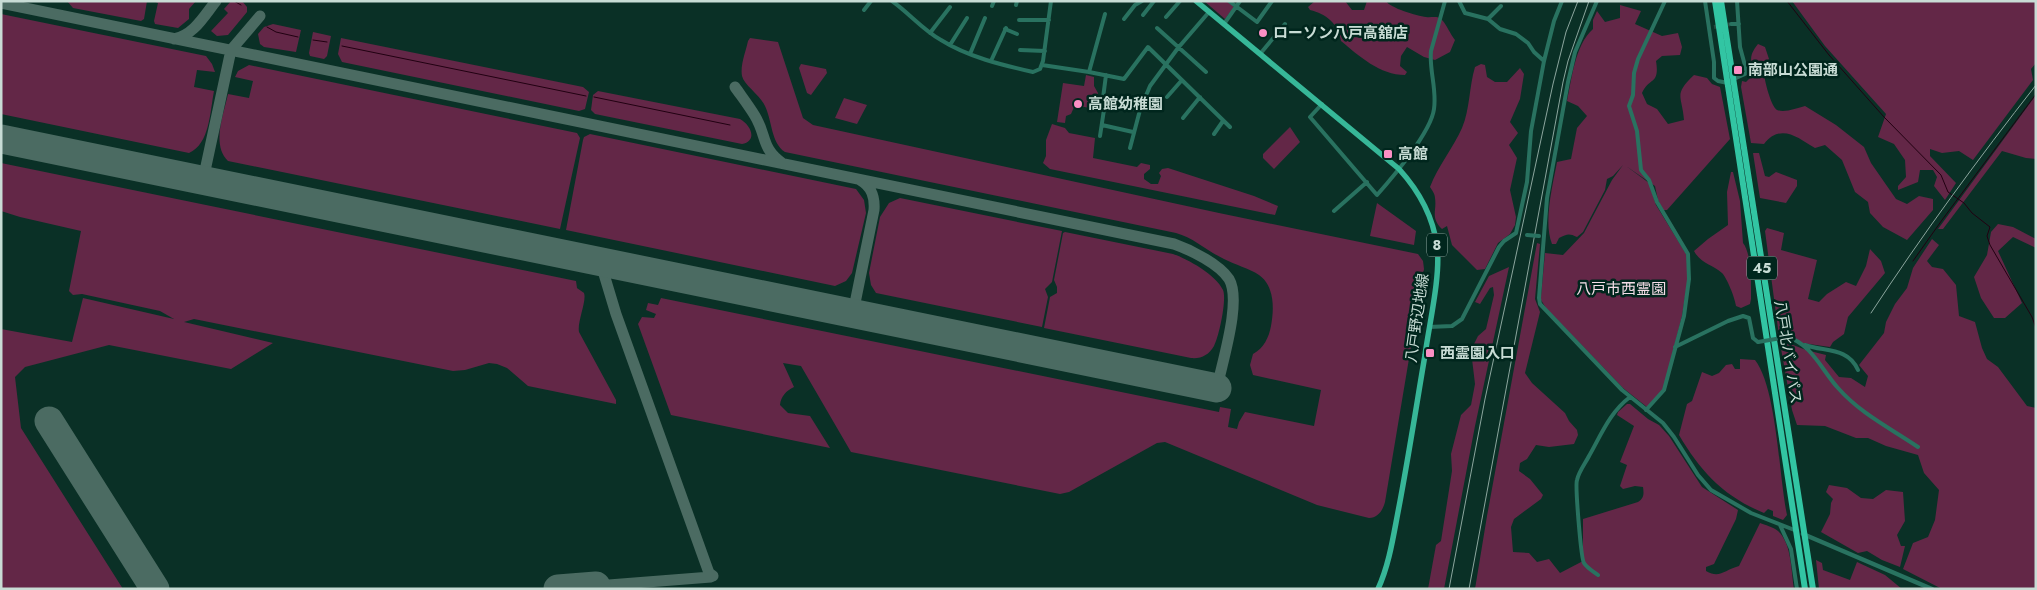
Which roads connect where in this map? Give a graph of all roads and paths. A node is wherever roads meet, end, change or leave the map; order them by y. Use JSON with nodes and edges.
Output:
{"nodes":[{"id":1,"x":871,"y":1,"type":"edge"},
{"id":2,"x":892,"y":1,"type":"edge"},
{"id":3,"x":903,"y":1,"type":"edge"},
{"id":4,"x":1051,"y":1,"type":"edge"},
{"id":5,"x":1142,"y":1,"type":"edge"},
{"id":6,"x":1154,"y":1,"type":"edge"},
{"id":7,"x":1180,"y":1,"type":"edge"},
{"id":8,"x":1196,"y":1,"type":"edge"},
{"id":9,"x":1229,"y":1,"type":"edge"},
{"id":10,"x":1240,"y":1,"type":"edge"},
{"id":11,"x":1272,"y":1,"type":"edge"},
{"id":12,"x":1445,"y":1,"type":"edge"},
{"id":13,"x":1459,"y":1,"type":"edge"},
{"id":14,"x":1562,"y":1,"type":"edge"},
{"id":15,"x":1597,"y":1,"type":"edge"},
{"id":16,"x":1665,"y":1,"type":"edge"},
{"id":17,"x":1705,"y":1,"type":"edge"},
{"id":18,"x":1715,"y":1,"type":"edge"},
{"id":19,"x":1721,"y":1,"type":"edge"},
{"id":20,"x":1737,"y":1,"type":"edge"},
{"id":21,"x":900,"y":6,"type":"junction"},
{"id":22,"x":1501,"y":6,"type":"dead end"},
{"id":23,"x":950,"y":7,"type":"dead end"},
{"id":24,"x":1236,"y":7,"type":"junction"},
{"id":25,"x":864,"y":10,"type":"dead end"},
{"id":26,"x":1209,"y":12,"type":"junction"},
{"id":27,"x":1105,"y":14,"type":"dead end"},
{"id":28,"x":1143,"y":15,"type":"dead end"},
{"id":29,"x":967,"y":18,"type":"dead end"},
{"id":30,"x":985,"y":18,"type":"dead end"},
{"id":31,"x":1166,"y":18,"type":"dead end"},
{"id":32,"x":1124,"y":19,"type":"dead end"},
{"id":33,"x":1488,"y":19,"type":"junction"},
{"id":34,"x":1019,"y":20,"type":"dead end"},
{"id":35,"x":1048,"y":20,"type":"junction"},
{"id":36,"x":1224,"y":24,"type":"junction"},
{"id":37,"x":1285,"y":24,"type":"dead end"},
{"id":38,"x":1730,"y":24,"type":"tunnel mouth"},
{"id":39,"x":1739,"y":24,"type":"junction"},
{"id":40,"x":1714,"y":27,"type":"tunnel mouth"},
{"id":41,"x":1156,"y":28,"type":"dead end"},
{"id":42,"x":1708,"y":28,"type":"junction"},
{"id":43,"x":930,"y":33,"type":"junction"},
{"id":44,"x":1017,"y":34,"type":"dead end"},
{"id":45,"x":950,"y":45,"type":"junction"},
{"id":46,"x":1178,"y":48,"type":"junction"},
{"id":47,"x":1020,"y":50,"type":"dead end"},
{"id":48,"x":1045,"y":51,"type":"junction"},
{"id":49,"x":970,"y":54,"type":"junction"},
{"id":50,"x":1260,"y":54,"type":"junction"},
{"id":51,"x":991,"y":61,"type":"junction"},
{"id":52,"x":1544,"y":61,"type":"junction"},
{"id":53,"x":1166,"y":64,"type":"junction"},
{"id":54,"x":1042,"y":65,"type":"junction"},
{"id":55,"x":1090,"y":72,"type":"junction"},
{"id":56,"x":1206,"y":72,"type":"dead end"},
{"id":57,"x":1106,"y":75,"type":"junction"},
{"id":58,"x":1182,"y":80,"type":"junction"},
{"id":59,"x":1731,"y":81,"type":"junction"},
{"id":60,"x":1167,"y":97,"type":"dead end"},
{"id":61,"x":1200,"y":97,"type":"junction"},
{"id":62,"x":1105,"y":103,"type":"junction"},
{"id":63,"x":1322,"y":104,"type":"junction"},
{"id":64,"x":1140,"y":110,"type":"junction"},
{"id":65,"x":1183,"y":118,"type":"dead end"},
{"id":66,"x":1223,"y":121,"type":"junction"},
{"id":67,"x":1102,"y":125,"type":"junction"},
{"id":68,"x":1230,"y":127,"type":"dead end"},
{"id":69,"x":1132,"y":132,"type":"junction"},
{"id":70,"x":1214,"y":134,"type":"dead end"},
{"id":71,"x":1100,"y":136,"type":"dead end"},
{"id":72,"x":1130,"y":148,"type":"dead end"},
{"id":73,"x":1399,"y":169,"type":"junction"},
{"id":74,"x":1367,"y":182,"type":"junction"},
{"id":75,"x":1334,"y":211,"type":"dead end"},
{"id":76,"x":1516,"y":233,"type":"junction"},
{"id":77,"x":1542,"y":236,"type":"junction"},
{"id":78,"x":1429,"y":327,"type":"junction"},
{"id":79,"x":1800,"y":344,"type":"junction"},
{"id":80,"x":1675,"y":347,"type":"junction"},
{"id":81,"x":1858,"y":370,"type":"dead end"},
{"id":82,"x":1630,"y":397,"type":"junction"},
{"id":83,"x":1646,"y":410,"type":"junction"},
{"id":84,"x":1918,"y":447,"type":"dead end"},
{"id":85,"x":1780,"y":525,"type":"junction"},
{"id":86,"x":1800,"y":533,"type":"junction"},
{"id":87,"x":1598,"y":575,"type":"dead end"},
{"id":88,"x":1378,"y":589,"type":"edge"},
{"id":89,"x":1796,"y":589,"type":"edge"},
{"id":90,"x":1805,"y":589,"type":"edge"},
{"id":91,"x":1813,"y":589,"type":"edge"},
{"id":92,"x":1932,"y":589,"type":"edge"}],
"edges":[{"from":1,"to":25,"type":"street"},
{"from":2,"to":21,"type":"street"},
{"from":3,"to":21,"type":"street"},
{"from":4,"to":35,"type":"street"},
{"from":5,"to":32,"type":"street"},
{"from":6,"to":28,"type":"street"},
{"from":7,"to":31,"type":"street"},
{"from":8,"to":26,"type":"main road","name":"八戸野辺地線","number":"8"},
{"from":9,"to":24,"type":"street"},
{"from":10,"to":24,"type":"street"},
{"from":11,"to":24,"type":"street"},
{"from":12,"to":73,"type":"street"},
{"from":13,"to":33,"type":"street"},
{"from":14,"to":52,"type":"street"},
{"from":15,"to":77,"type":"street"},
{"from":16,"to":80,"type":"street"},
{"from":17,"to":42,"type":"street"},
{"from":18,"to":59,"type":"highway","name":"八戸北バイパス","number":"45"},
{"from":19,"to":59,"type":"highway","name":"八戸北バイパス","number":"45"},
{"from":20,"to":39,"type":"street"},
{"from":21,"to":43,"type":"street"},
{"from":22,"to":33,"type":"street"},
{"from":23,"to":43,"type":"street"},
{"from":24,"to":36,"type":"street"},
{"from":26,"to":36,"type":"main road","name":"八戸野辺地線","number":"8"},
{"from":26,"to":46,"type":"street"},
{"from":27,"to":55,"type":"street"},
{"from":29,"to":45,"type":"street"},
{"from":30,"to":49,"type":"street"},
{"from":33,"to":52,"type":"street"},
{"from":34,"to":35,"type":"street"},
{"from":35,"to":48,"type":"street"},
{"from":36,"to":50,"type":"main road","name":"八戸野辺地線","number":"8"},
{"from":37,"to":50,"type":"street"},
{"from":38,"to":39,"type":"street"},
{"from":39,"to":59,"type":"street"},
{"from":40,"to":42,"type":"street"},
{"from":41,"to":46,"type":"street"},
{"from":42,"to":59,"type":"street"},
{"from":43,"to":45,"type":"street"},
{"from":44,"to":51,"type":"street"},
{"from":45,"to":49,"type":"street"},
{"from":46,"to":53,"type":"street"},
{"from":46,"to":56,"type":"street"},
{"from":47,"to":48,"type":"street"},
{"from":48,"to":54,"type":"street"},
{"from":49,"to":51,"type":"street"},
{"from":50,"to":63,"type":"main road","name":"八戸野辺地線","number":"8"},
{"from":51,"to":54,"type":"street"},
{"from":52,"to":76,"type":"street"},
{"from":53,"to":57,"type":"street"},
{"from":53,"to":58,"type":"street"},
{"from":53,"to":64,"type":"street"},
{"from":54,"to":55,"type":"street"},
{"from":55,"to":57,"type":"street"},
{"from":57,"to":62,"type":"street"},
{"from":58,"to":60,"type":"street"},
{"from":58,"to":61,"type":"street"},
{"from":59,"to":86,"type":"highway","name":"八戸北バイパス","number":"45"},
{"from":61,"to":65,"type":"street"},
{"from":61,"to":66,"type":"street"},
{"from":62,"to":64,"type":"street"},
{"from":62,"to":67,"type":"street"},
{"from":63,"to":73,"type":"main road","name":"八戸野辺地線","number":"8"},
{"from":63,"to":74,"type":"street"},
{"from":64,"to":69,"type":"street"},
{"from":66,"to":68,"type":"street"},
{"from":66,"to":70,"type":"street"},
{"from":67,"to":69,"type":"street"},
{"from":67,"to":71,"type":"street"},
{"from":69,"to":72,"type":"street"},
{"from":73,"to":74,"type":"street"},
{"from":73,"to":78,"type":"main road","name":"八戸野辺地線","number":"8"},
{"from":74,"to":75,"type":"street"},
{"from":76,"to":77,"type":"street","bridge":true},
{"from":76,"to":78,"type":"street"},
{"from":77,"to":82,"type":"street"},
{"from":78,"to":88,"type":"main road","name":"八戸野辺地線","number":"8"},
{"from":79,"to":80,"type":"street","bridge":true},
{"from":79,"to":81,"type":"street"},
{"from":79,"to":84,"type":"street"},
{"from":80,"to":83,"type":"street"},
{"from":82,"to":83,"type":"street"},
{"from":82,"to":87,"type":"street"},
{"from":83,"to":85,"type":"street"},
{"from":85,"to":86,"type":"street"},
{"from":85,"to":89,"type":"street"},
{"from":86,"to":90,"type":"highway","name":"八戸北バイパス","number":"45"},
{"from":86,"to":91,"type":"highway","name":"八戸北バイパス","number":"45"},
{"from":86,"to":92,"type":"street"}]}
